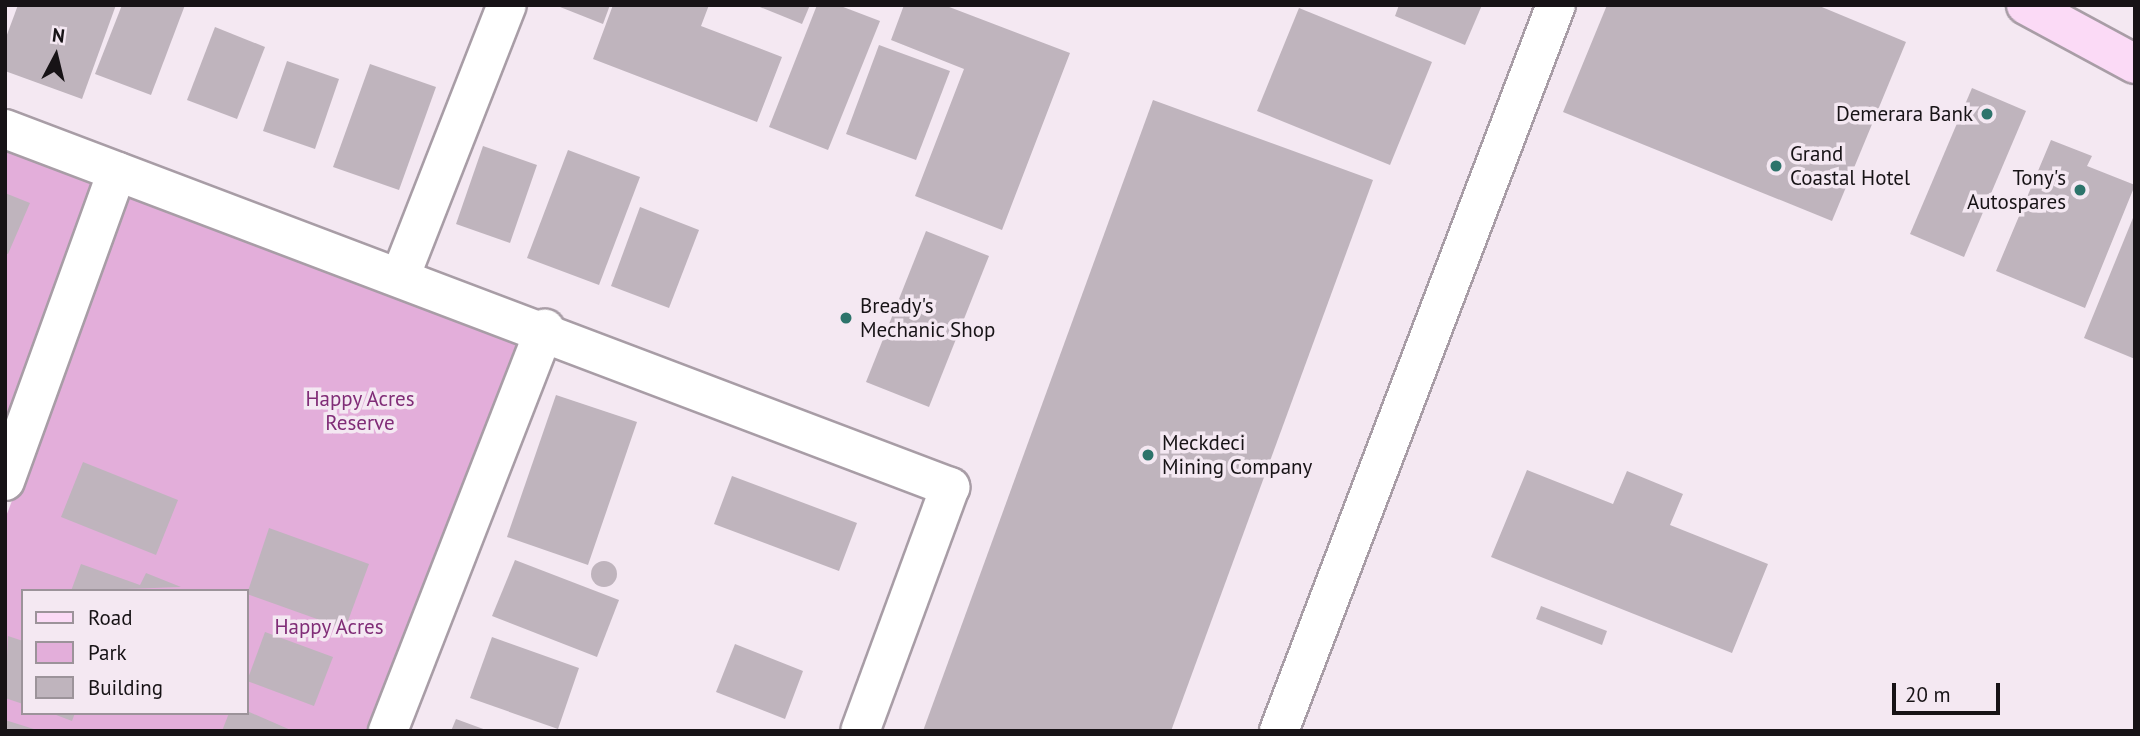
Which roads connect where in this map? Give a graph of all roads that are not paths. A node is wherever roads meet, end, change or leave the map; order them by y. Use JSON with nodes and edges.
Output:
{"nodes":[{"id":1,"x":508,"y":5,"type":"edge"},
{"id":2,"x":1556,"y":5,"type":"edge"},
{"id":3,"x":2026,"y":5,"type":"edge"},
{"id":4,"x":2135,"y":64,"type":"edge"},
{"id":5,"x":5,"y":129,"type":"edge"},
{"id":6,"x":117,"y":172,"type":"junction"},
{"id":7,"x":401,"y":275,"type":"junction"},
{"id":8,"x":545,"y":329,"type":"junction"},
{"id":9,"x":5,"y":481,"type":"edge"},
{"id":10,"x":388,"y":731,"type":"edge"},
{"id":11,"x":860,"y":731,"type":"edge"},
{"id":12,"x":1279,"y":731,"type":"edge"}],
"edges":[{"from":1,"to":7,"type":"street"},
{"from":2,"to":12,"type":"street"},
{"from":3,"to":4,"type":"main road"},
{"from":5,"to":6,"type":"street"},
{"from":6,"to":7,"type":"street"},
{"from":6,"to":9,"type":"street"},
{"from":7,"to":8,"type":"street"},
{"from":8,"to":10,"type":"street"},
{"from":8,"to":11,"type":"street"}]}
